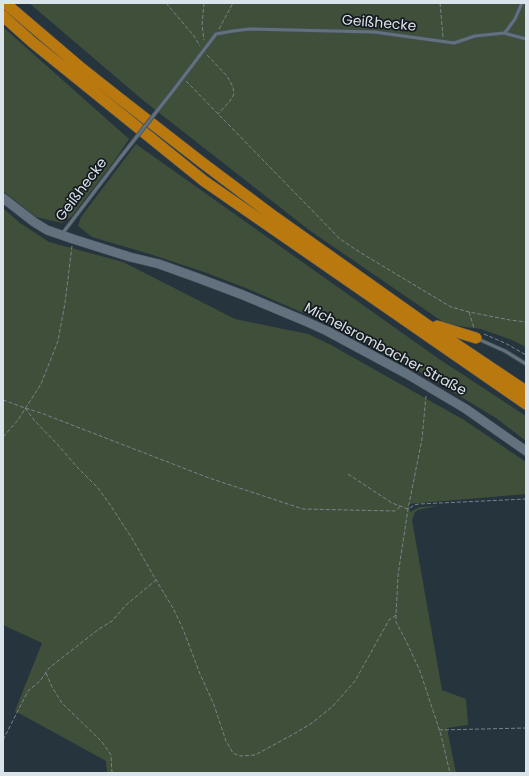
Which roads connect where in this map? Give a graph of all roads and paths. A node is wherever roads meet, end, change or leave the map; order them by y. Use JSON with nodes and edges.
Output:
{"nodes":[{"id":1,"x":5,"y":3,"type":"edge"},
{"id":2,"x":166,"y":3,"type":"edge"},
{"id":3,"x":204,"y":3,"type":"edge"},
{"id":4,"x":233,"y":3,"type":"edge"},
{"id":5,"x":440,"y":3,"type":"edge"},
{"id":6,"x":522,"y":3,"type":"edge"},
{"id":7,"x":3,"y":16,"type":"edge"},
{"id":8,"x":504,"y":33,"type":"junction"},
{"id":9,"x":216,"y":34,"type":"junction"},
{"id":10,"x":526,"y":39,"type":"edge"},
{"id":11,"x":444,"y":42,"type":"junction"},
{"id":12,"x":205,"y":47,"type":"junction"},
{"id":13,"x":203,"y":50,"type":"junction"},
{"id":14,"x":183,"y":78,"type":"junction"},
{"id":15,"x":217,"y":114,"type":"junction"},
{"id":16,"x":3,"y":198,"type":"edge"},
{"id":17,"x":61,"y":235,"type":"junction"},
{"id":18,"x":73,"y":239,"type":"junction"},
{"id":19,"x":469,"y":312,"type":"junction"},
{"id":20,"x":423,"y":322,"type":"junction"},
{"id":21,"x":526,"y":322,"type":"edge"},
{"id":22,"x":475,"y":334,"type":"junction"},
{"id":23,"x":526,"y":355,"type":"edge"},
{"id":24,"x":526,"y":364,"type":"edge"},
{"id":25,"x":526,"y":392,"type":"edge"},
{"id":26,"x":426,"y":396,"type":"dead end"},
{"id":27,"x":3,"y":400,"type":"edge"},
{"id":28,"x":526,"y":404,"type":"edge"},
{"id":29,"x":25,"y":408,"type":"junction"},
{"id":30,"x":3,"y":437,"type":"edge"},
{"id":31,"x":526,"y":451,"type":"edge"},
{"id":32,"x":348,"y":474,"type":"dead end"},
{"id":33,"x":526,"y":499,"type":"edge"},
{"id":34,"x":401,"y":506,"type":"junction"},
{"id":35,"x":408,"y":509,"type":"junction"},
{"id":36,"x":156,"y":580,"type":"junction"},
{"id":37,"x":396,"y":615,"type":"junction"},
{"id":38,"x":46,"y":672,"type":"junction"},
{"id":39,"x":526,"y":728,"type":"edge"},
{"id":40,"x":439,"y":730,"type":"junction"},
{"id":41,"x":3,"y":740,"type":"edge"},
{"id":42,"x":112,"y":773,"type":"edge"},
{"id":43,"x":450,"y":773,"type":"edge"}],
"edges":[{"from":1,"to":20,"type":"highway"},
{"from":2,"to":13,"type":"path"},
{"from":3,"to":12,"type":"path"},
{"from":4,"to":9,"type":"path"},
{"from":5,"to":11,"type":"path"},
{"from":6,"to":8,"type":"lane"},
{"from":7,"to":28,"type":"highway"},
{"from":8,"to":10,"type":"lane"},
{"from":8,"to":11,"type":"lane","name":"Geißhecke"},
{"from":9,"to":11,"type":"lane","name":"Geißhecke"},
{"from":9,"to":12,"type":"lane"},
{"from":12,"to":13,"type":"lane"},
{"from":13,"to":14,"type":"lane"},
{"from":13,"to":15,"type":"path"},
{"from":14,"to":15,"type":"path"},
{"from":14,"to":17,"type":"lane","name":"Geißhecke","bridge":true},
{"from":15,"to":19,"type":"path"},
{"from":16,"to":17,"type":"main road","name":"Michelsrombacher Straße"},
{"from":17,"to":18,"type":"main road","name":"Michelsrombacher Straße"},
{"from":18,"to":29,"type":"path"},
{"from":18,"to":31,"type":"main road","name":"Michelsrombacher Straße"},
{"from":19,"to":21,"type":"path"},
{"from":19,"to":22,"type":"path"},
{"from":20,"to":22,"type":"highway"},
{"from":20,"to":25,"type":"highway"},
{"from":22,"to":23,"type":"path"},
{"from":22,"to":24,"type":"lane"},
{"from":26,"to":35,"type":"path"},
{"from":27,"to":29,"type":"path"},
{"from":29,"to":30,"type":"path"},
{"from":29,"to":34,"type":"path"},
{"from":29,"to":36,"type":"path"},
{"from":32,"to":34,"type":"path"},
{"from":33,"to":35,"type":"path"},
{"from":34,"to":35,"type":"path"},
{"from":35,"to":37,"type":"path"},
{"from":36,"to":37,"type":"path"},
{"from":36,"to":38,"type":"path"},
{"from":37,"to":40,"type":"path"},
{"from":38,"to":41,"type":"path"},
{"from":38,"to":42,"type":"path"},
{"from":39,"to":40,"type":"path"},
{"from":40,"to":43,"type":"path"}]}
